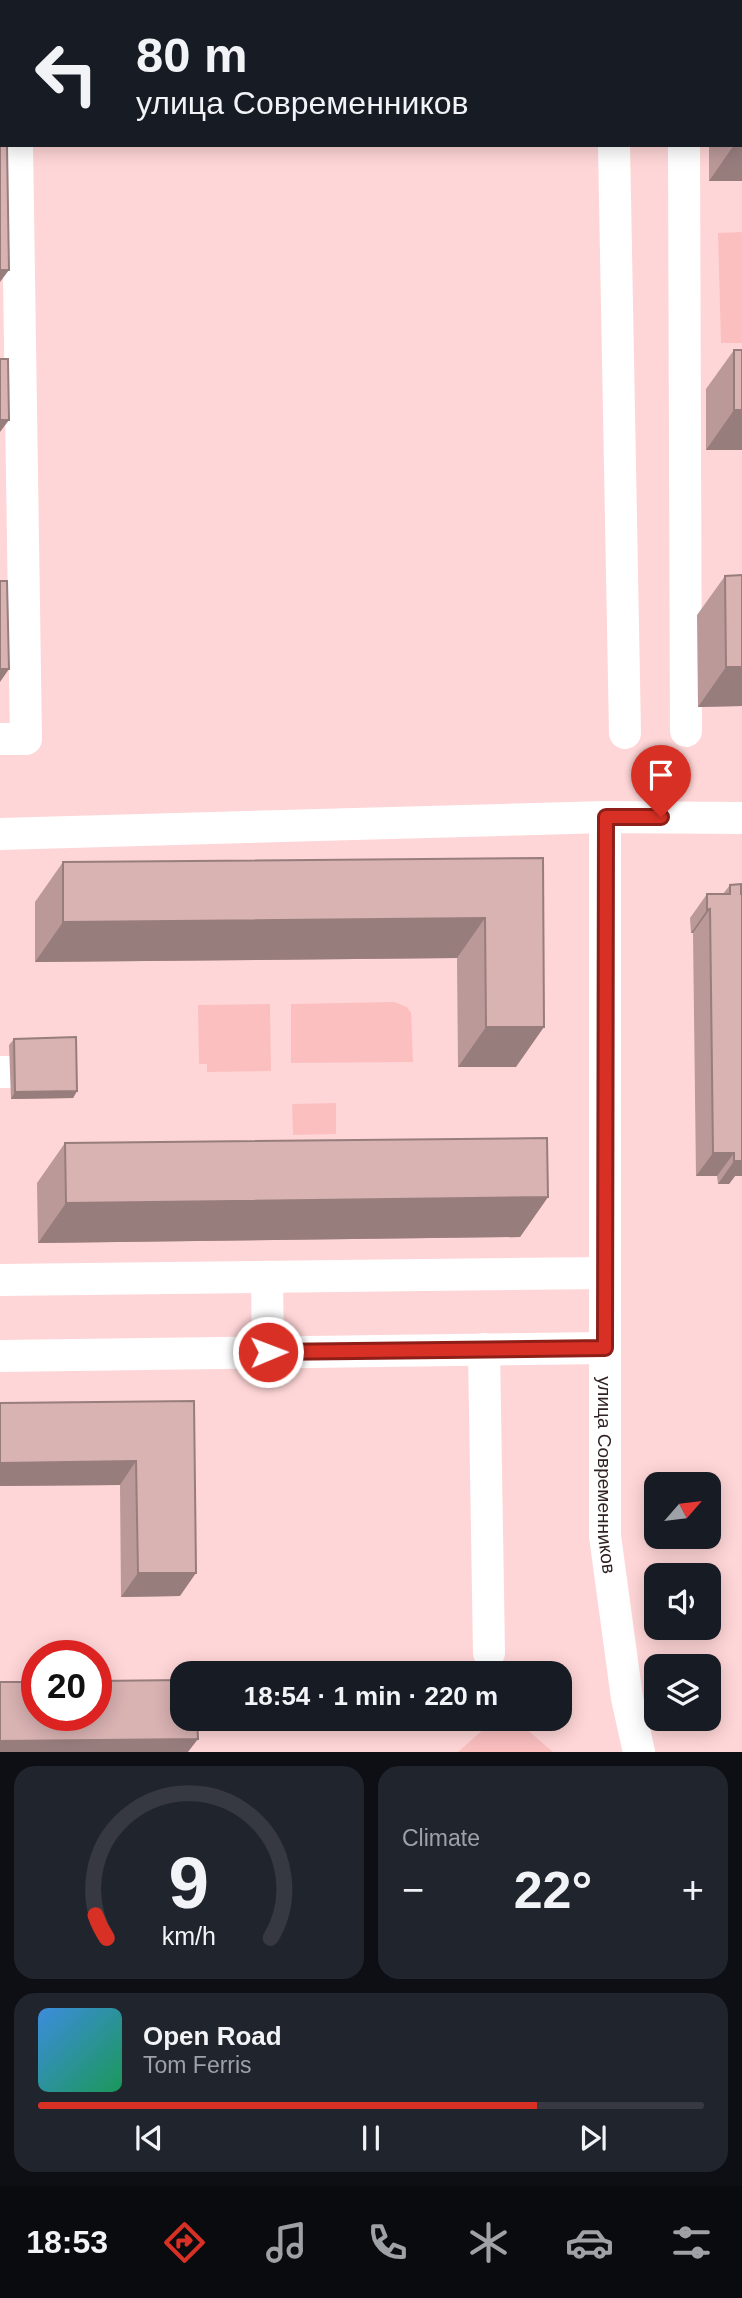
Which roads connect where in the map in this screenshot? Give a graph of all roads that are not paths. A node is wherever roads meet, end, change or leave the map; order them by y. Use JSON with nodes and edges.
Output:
{"nodes":[{"id":1,"x":18,"y":147,"type":"edge"},
{"id":2,"x":614,"y":147,"type":"edge"},
{"id":3,"x":684,"y":147,"type":"edge"},
{"id":4,"x":11,"y":498,"type":"edge"},
{"id":5,"x":12,"y":570,"type":"edge"},
{"id":6,"x":686,"y":731,"type":"dead end"},
{"id":7,"x":625,"y":733,"type":"dead end"},
{"id":8,"x":0,"y":739,"type":"edge"},
{"id":9,"x":606,"y":817,"type":"junction"},
{"id":10,"x":742,"y":818,"type":"edge"},
{"id":11,"x":0,"y":834,"type":"edge"},
{"id":12,"x":605,"y":1273,"type":"junction"},
{"id":13,"x":267,"y":1277,"type":"junction"},
{"id":14,"x":0,"y":1280,"type":"edge"},
{"id":15,"x":605,"y":1348,"type":"junction"},
{"id":16,"x":484,"y":1349,"type":"junction"},
{"id":17,"x":268,"y":1352,"type":"junction"},
{"id":18,"x":0,"y":1356,"type":"edge"},
{"id":19,"x":489,"y":1653,"type":"dead end"},
{"id":20,"x":639,"y":1752,"type":"edge"}],
"edges":[{"from":1,"to":4,"type":"street"},
{"from":2,"to":7,"type":"street"},
{"from":3,"to":6,"type":"street"},
{"from":4,"to":5,"type":"street"},
{"from":5,"to":8,"type":"street"},
{"from":9,"to":10,"type":"street"},
{"from":9,"to":11,"type":"street"},
{"from":9,"to":12,"type":"street","name":"улица Современников"},
{"from":12,"to":13,"type":"street"},
{"from":12,"to":15,"type":"street","name":"улица Современников"},
{"from":13,"to":14,"type":"street"},
{"from":13,"to":17,"type":"street"},
{"from":15,"to":16,"type":"street"},
{"from":15,"to":20,"type":"street","name":"улица Современников"},
{"from":16,"to":17,"type":"street"},
{"from":16,"to":19,"type":"street"},
{"from":17,"to":18,"type":"street"}]}
